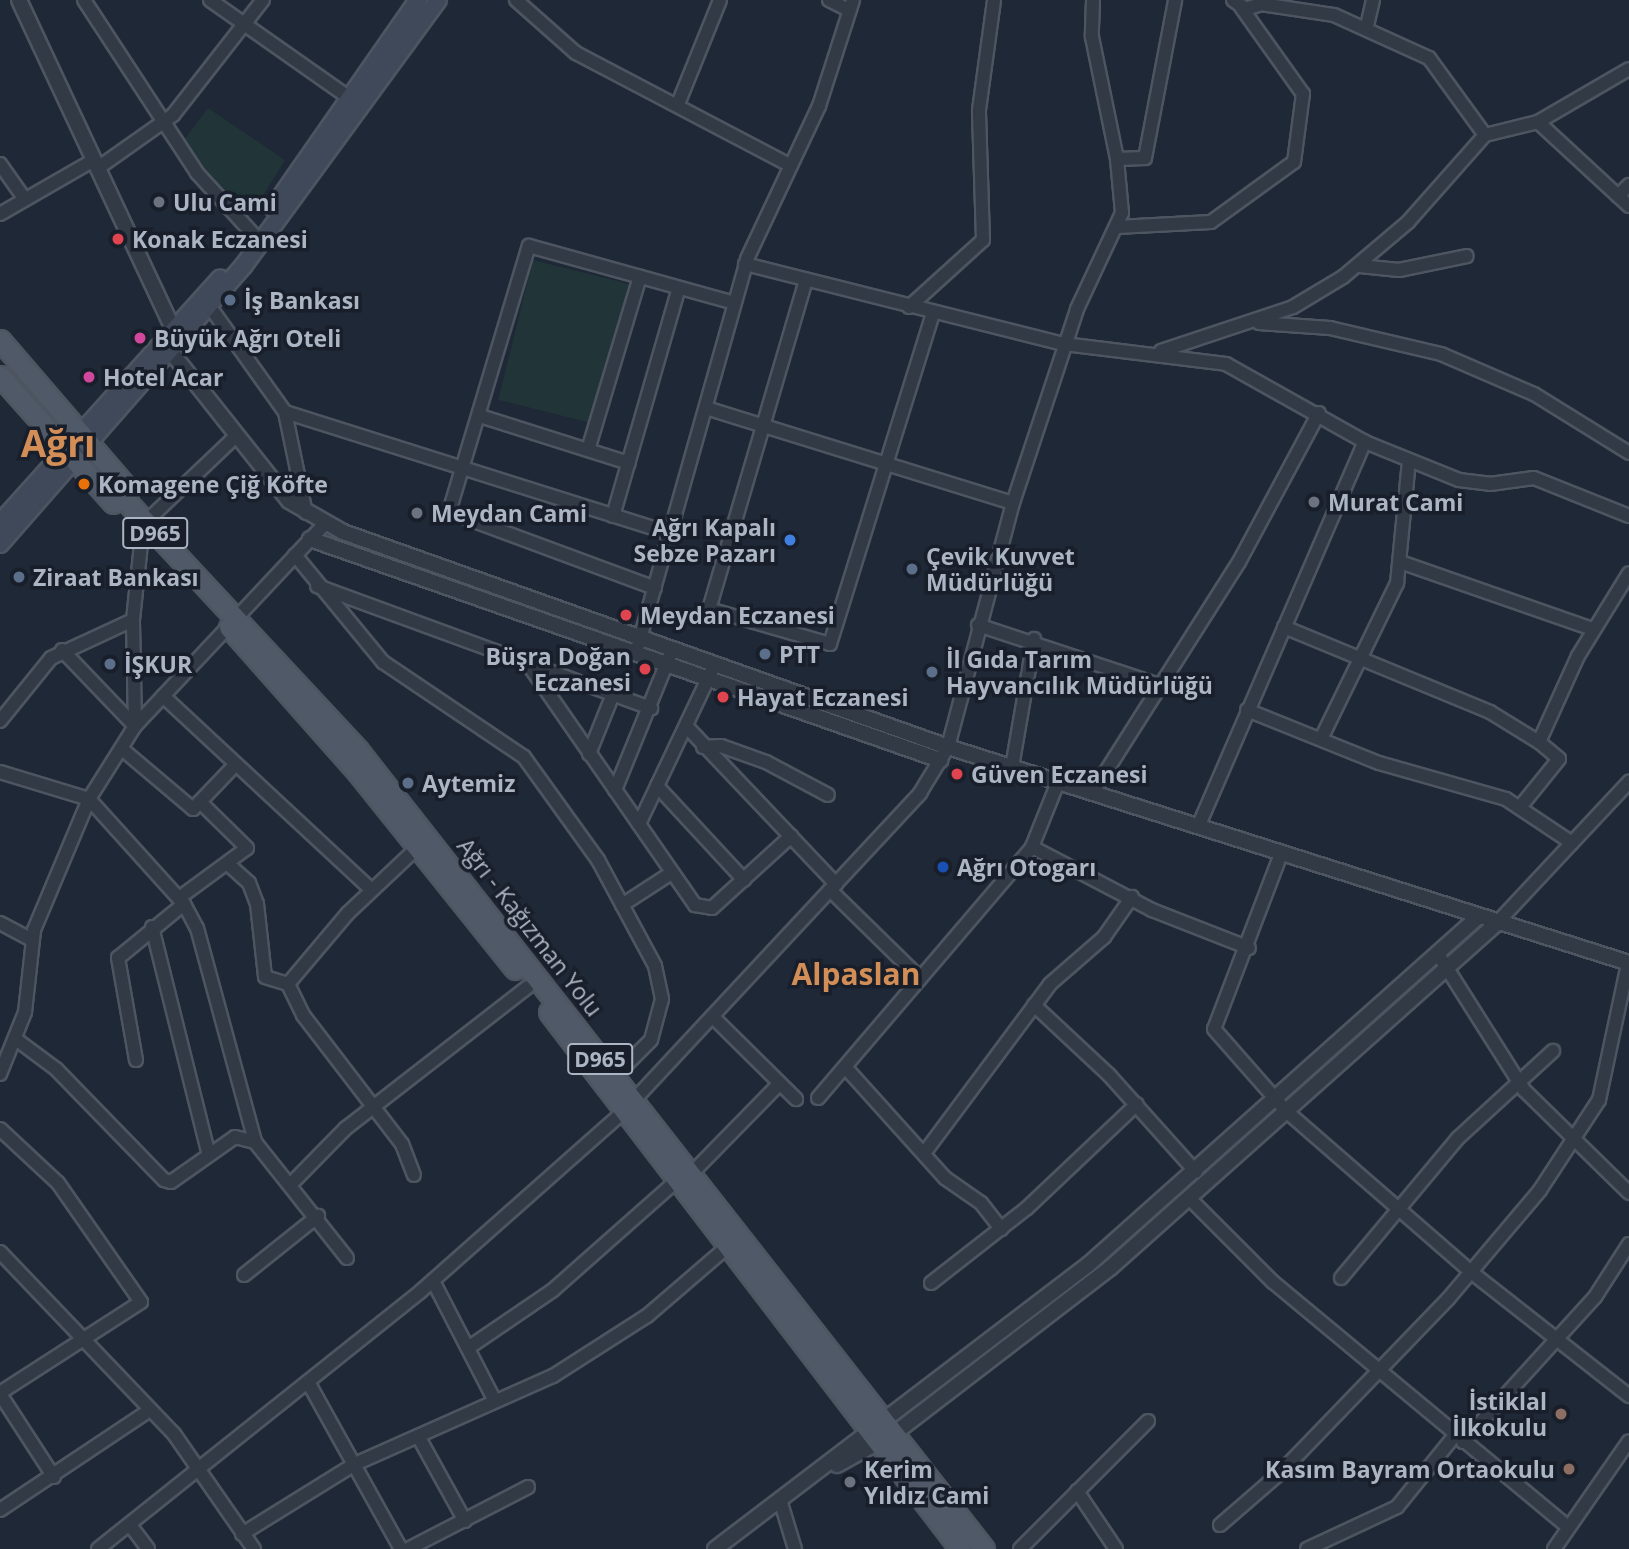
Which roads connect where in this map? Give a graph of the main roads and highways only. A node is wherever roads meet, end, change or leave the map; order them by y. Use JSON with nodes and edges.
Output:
{"nodes":[{"id":1,"x":418,"y":0,"type":"edge"},
{"id":2,"x":438,"y":0,"type":"edge"},
{"id":3,"x":355,"y":102,"type":"junction"},
{"id":4,"x":0,"y":340,"type":"edge"},
{"id":5,"x":0,"y":362,"type":"edge"},
{"id":6,"x":0,"y":376,"type":"edge"},
{"id":7,"x":40,"y":406,"type":"tunnel mouth"},
{"id":8,"x":80,"y":447,"type":"junction"},
{"id":9,"x":111,"y":485,"type":"tunnel mouth"},
{"id":10,"x":0,"y":523,"type":"edge"},
{"id":11,"x":0,"y":544,"type":"edge"},
{"id":12,"x":234,"y":623,"type":"junction"},
{"id":13,"x":627,"y":1109,"type":"junction"},
{"id":14,"x":683,"y":1178,"type":"junction"},
{"id":15,"x":960,"y":1549,"type":"edge"},
{"id":16,"x":984,"y":1549,"type":"edge"}],
"edges":[{"from":1,"to":3,"type":"main road"},
{"from":2,"to":3,"type":"main road"},
{"from":3,"to":8,"type":"main road"},
{"from":3,"to":8,"type":"main road"},
{"from":4,"to":8,"type":"main road"},
{"from":5,"to":7,"type":"main road"},
{"from":6,"to":8,"type":"main road"},
{"from":8,"to":10,"type":"main road"},
{"from":8,"to":11,"type":"main road"},
{"from":8,"to":12,"type":"main road"},
{"from":8,"to":12,"type":"main road"},
{"from":9,"to":12,"type":"main road","name":"Ağrı - Kağızman Yolu","number":"D965"},
{"from":12,"to":13,"type":"main road","name":"Ağrı - Kağızman Yolu","number":"D965"},
{"from":12,"to":13,"type":"main road","name":"Ağrı - Kağızman Yolu","number":"D965"},
{"from":13,"to":14,"type":"main road","name":"Ağrı - Kağızman Yolu","number":"D965"},
{"from":14,"to":15,"type":"main road","name":"Ağrı - Kağızman Yolu","number":"D965"},
{"from":14,"to":16,"type":"main road","name":"Ağrı - Kağızman Yolu","number":"D965"}]}
